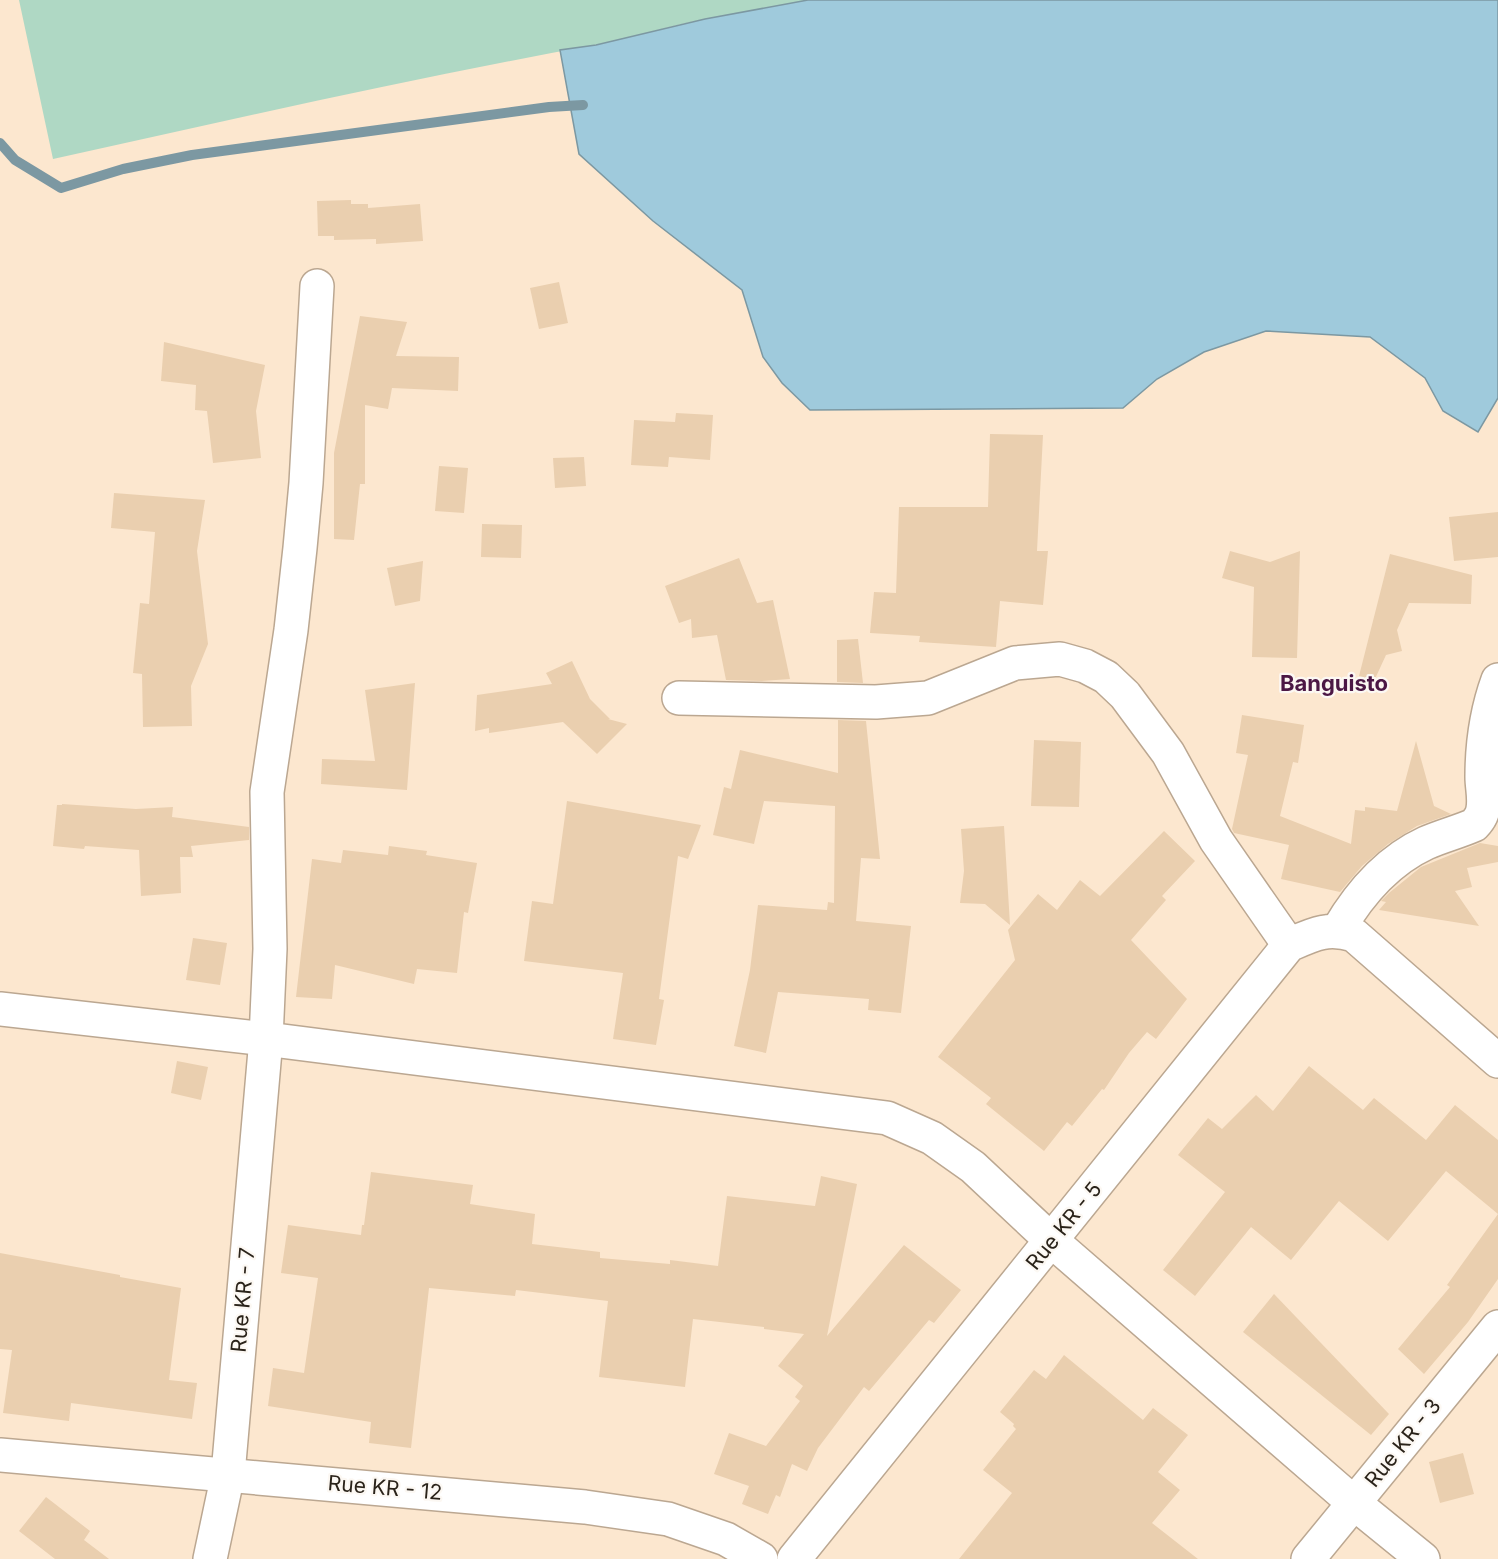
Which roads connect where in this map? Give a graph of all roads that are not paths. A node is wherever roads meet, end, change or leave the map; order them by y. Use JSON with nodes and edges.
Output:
{"nodes":[{"id":1,"x":317,"y":286,"type":"dead end"},
{"id":2,"x":1498,"y":680,"type":"edge"},
{"id":3,"x":679,"y":698,"type":"dead end"},
{"id":4,"x":1346,"y":933,"type":"junction"},
{"id":5,"x":1289,"y":945,"type":"junction"},
{"id":6,"x":0,"y":1009,"type":"edge"},
{"id":7,"x":266,"y":1039,"type":"junction"},
{"id":8,"x":1498,"y":1061,"type":"edge"},
{"id":9,"x":1052,"y":1241,"type":"junction"},
{"id":10,"x":1498,"y":1327,"type":"edge"},
{"id":11,"x":0,"y":1455,"type":"edge"},
{"id":12,"x":228,"y":1474,"type":"junction"},
{"id":13,"x":1354,"y":1503,"type":"junction"},
{"id":14,"x":210,"y":1559,"type":"edge"},
{"id":15,"x":761,"y":1559,"type":"edge"},
{"id":16,"x":794,"y":1559,"type":"edge"},
{"id":17,"x":1308,"y":1559,"type":"edge"},
{"id":18,"x":1423,"y":1559,"type":"edge"}],
"edges":[{"from":1,"to":7,"type":"street","name":"Rue KR - 7"},
{"from":2,"to":4,"type":"street"},
{"from":3,"to":5,"type":"street"},
{"from":4,"to":5,"type":"street","name":"Rue KR - 5"},
{"from":4,"to":8,"type":"street"},
{"from":5,"to":9,"type":"street","name":"Rue KR - 5"},
{"from":6,"to":7,"type":"street"},
{"from":7,"to":9,"type":"street"},
{"from":7,"to":12,"type":"street","name":"Rue KR - 7"},
{"from":9,"to":13,"type":"street"},
{"from":9,"to":16,"type":"street","name":"Rue KR - 5"},
{"from":10,"to":13,"type":"street","name":"Rue KR - 3"},
{"from":11,"to":12,"type":"street","name":"Rue KR - 12"},
{"from":12,"to":14,"type":"street","name":"Rue KR - 7"},
{"from":12,"to":15,"type":"street","name":"Rue KR - 12"},
{"from":13,"to":17,"type":"street","name":"Rue KR - 3"},
{"from":13,"to":18,"type":"street"}]}
